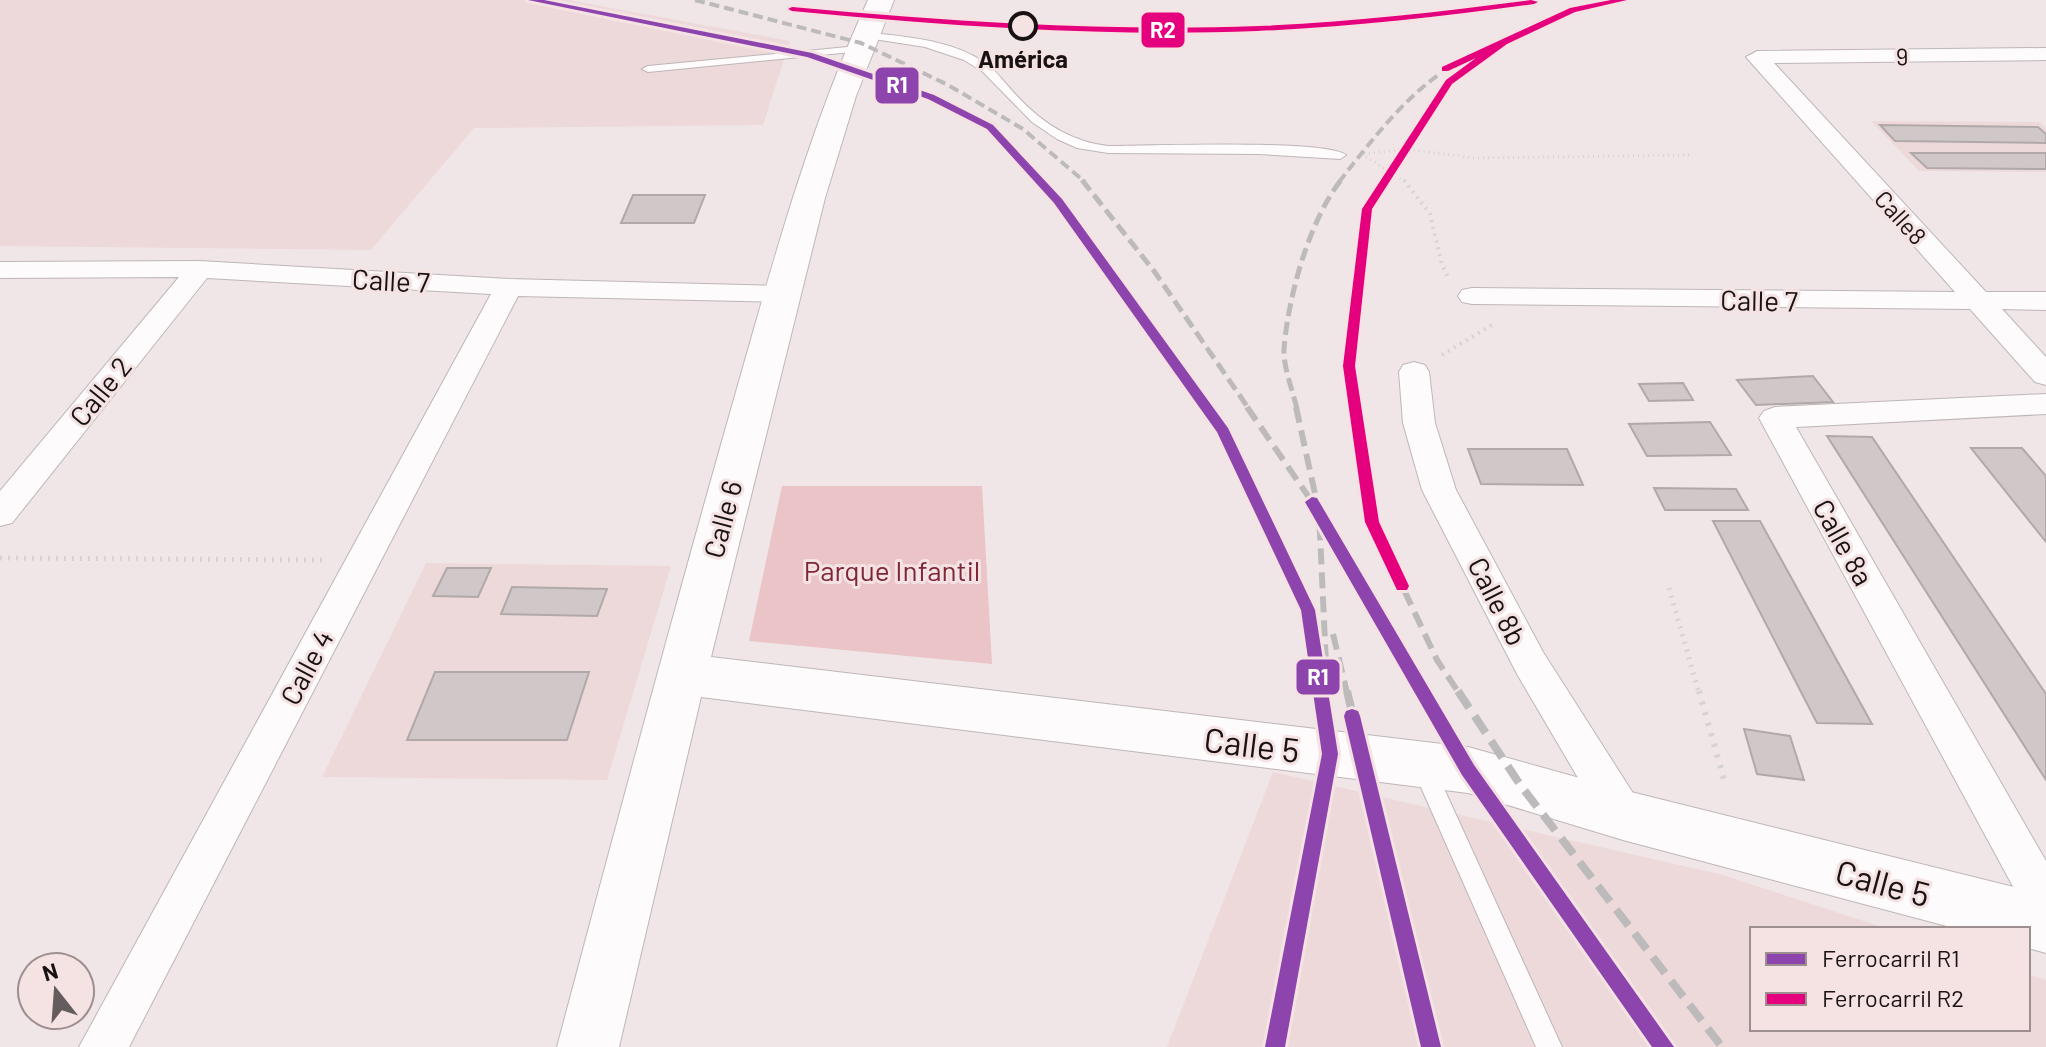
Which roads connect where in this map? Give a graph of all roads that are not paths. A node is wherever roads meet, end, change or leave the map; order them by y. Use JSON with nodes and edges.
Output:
{"nodes":[{"id":1,"x":868,"y":28,"type":"edge"},
{"id":2,"x":2046,"y":54,"type":"edge"},
{"id":3,"x":1757,"y":57,"type":"joint"},
{"id":4,"x":648,"y":69,"type":"dead end"},
{"id":5,"x":1340,"y":155,"type":"dead end"},
{"id":6,"x":200,"y":269,"type":"junction"},
{"id":7,"x":0,"y":270,"type":"edge"},
{"id":8,"x":509,"y":287,"type":"junction"},
{"id":9,"x":782,"y":294,"type":"junction"},
{"id":10,"x":1472,"y":296,"type":"road end"},
{"id":11,"x":2046,"y":301,"type":"edge"},
{"id":12,"x":1978,"y":302,"type":"junction"},
{"id":13,"x":1414,"y":372,"type":"road end"},
{"id":14,"x":2046,"y":375,"type":"edge"},
{"id":15,"x":2046,"y":404,"type":"edge"},
{"id":16,"x":0,"y":514,"type":"edge"},
{"id":17,"x":680,"y":674,"type":"junction"},
{"id":18,"x":1422,"y":765,"type":"junction"},
{"id":19,"x":1623,"y":815,"type":"junction"},
{"id":20,"x":2046,"y":903,"type":"edge"},
{"id":21,"x":2046,"y":924,"type":"edge"},
{"id":22,"x":103,"y":1047,"type":"edge"},
{"id":23,"x":588,"y":1047,"type":"edge"},
{"id":24,"x":1549,"y":1047,"type":"edge"}],
"edges":[{"from":1,"to":4,"type":"lane"},
{"from":1,"to":5,"type":"lane"},
{"from":1,"to":9,"type":"street","name":"Calle 6"},
{"from":2,"to":3,"type":"street","name":"9"},
{"from":3,"to":12,"type":"street","name":"Calle8"},
{"from":6,"to":7,"type":"street","name":"Calle 7"},
{"from":6,"to":8,"type":"street","name":"Calle 7"},
{"from":6,"to":16,"type":"street","name":"Calle 2"},
{"from":8,"to":9,"type":"street","name":"Calle 7"},
{"from":8,"to":22,"type":"street","name":"Calle 4"},
{"from":9,"to":17,"type":"street","name":"Calle 6"},
{"from":10,"to":12,"type":"street","name":"Calle 7"},
{"from":11,"to":12,"type":"street","name":"Calle 7"},
{"from":12,"to":14,"type":"street","name":"Calle8"},
{"from":13,"to":19,"type":"street","name":"Calle 8b"},
{"from":15,"to":20,"type":"street","name":"Calle 8a"},
{"from":17,"to":18,"type":"street","name":"Calle 5"},
{"from":17,"to":23,"type":"street","name":"Calle 6"},
{"from":18,"to":19,"type":"street","name":"Calle 5"},
{"from":18,"to":24,"type":"lane"},
{"from":19,"to":21,"type":"street","name":"Calle 5"}]}
